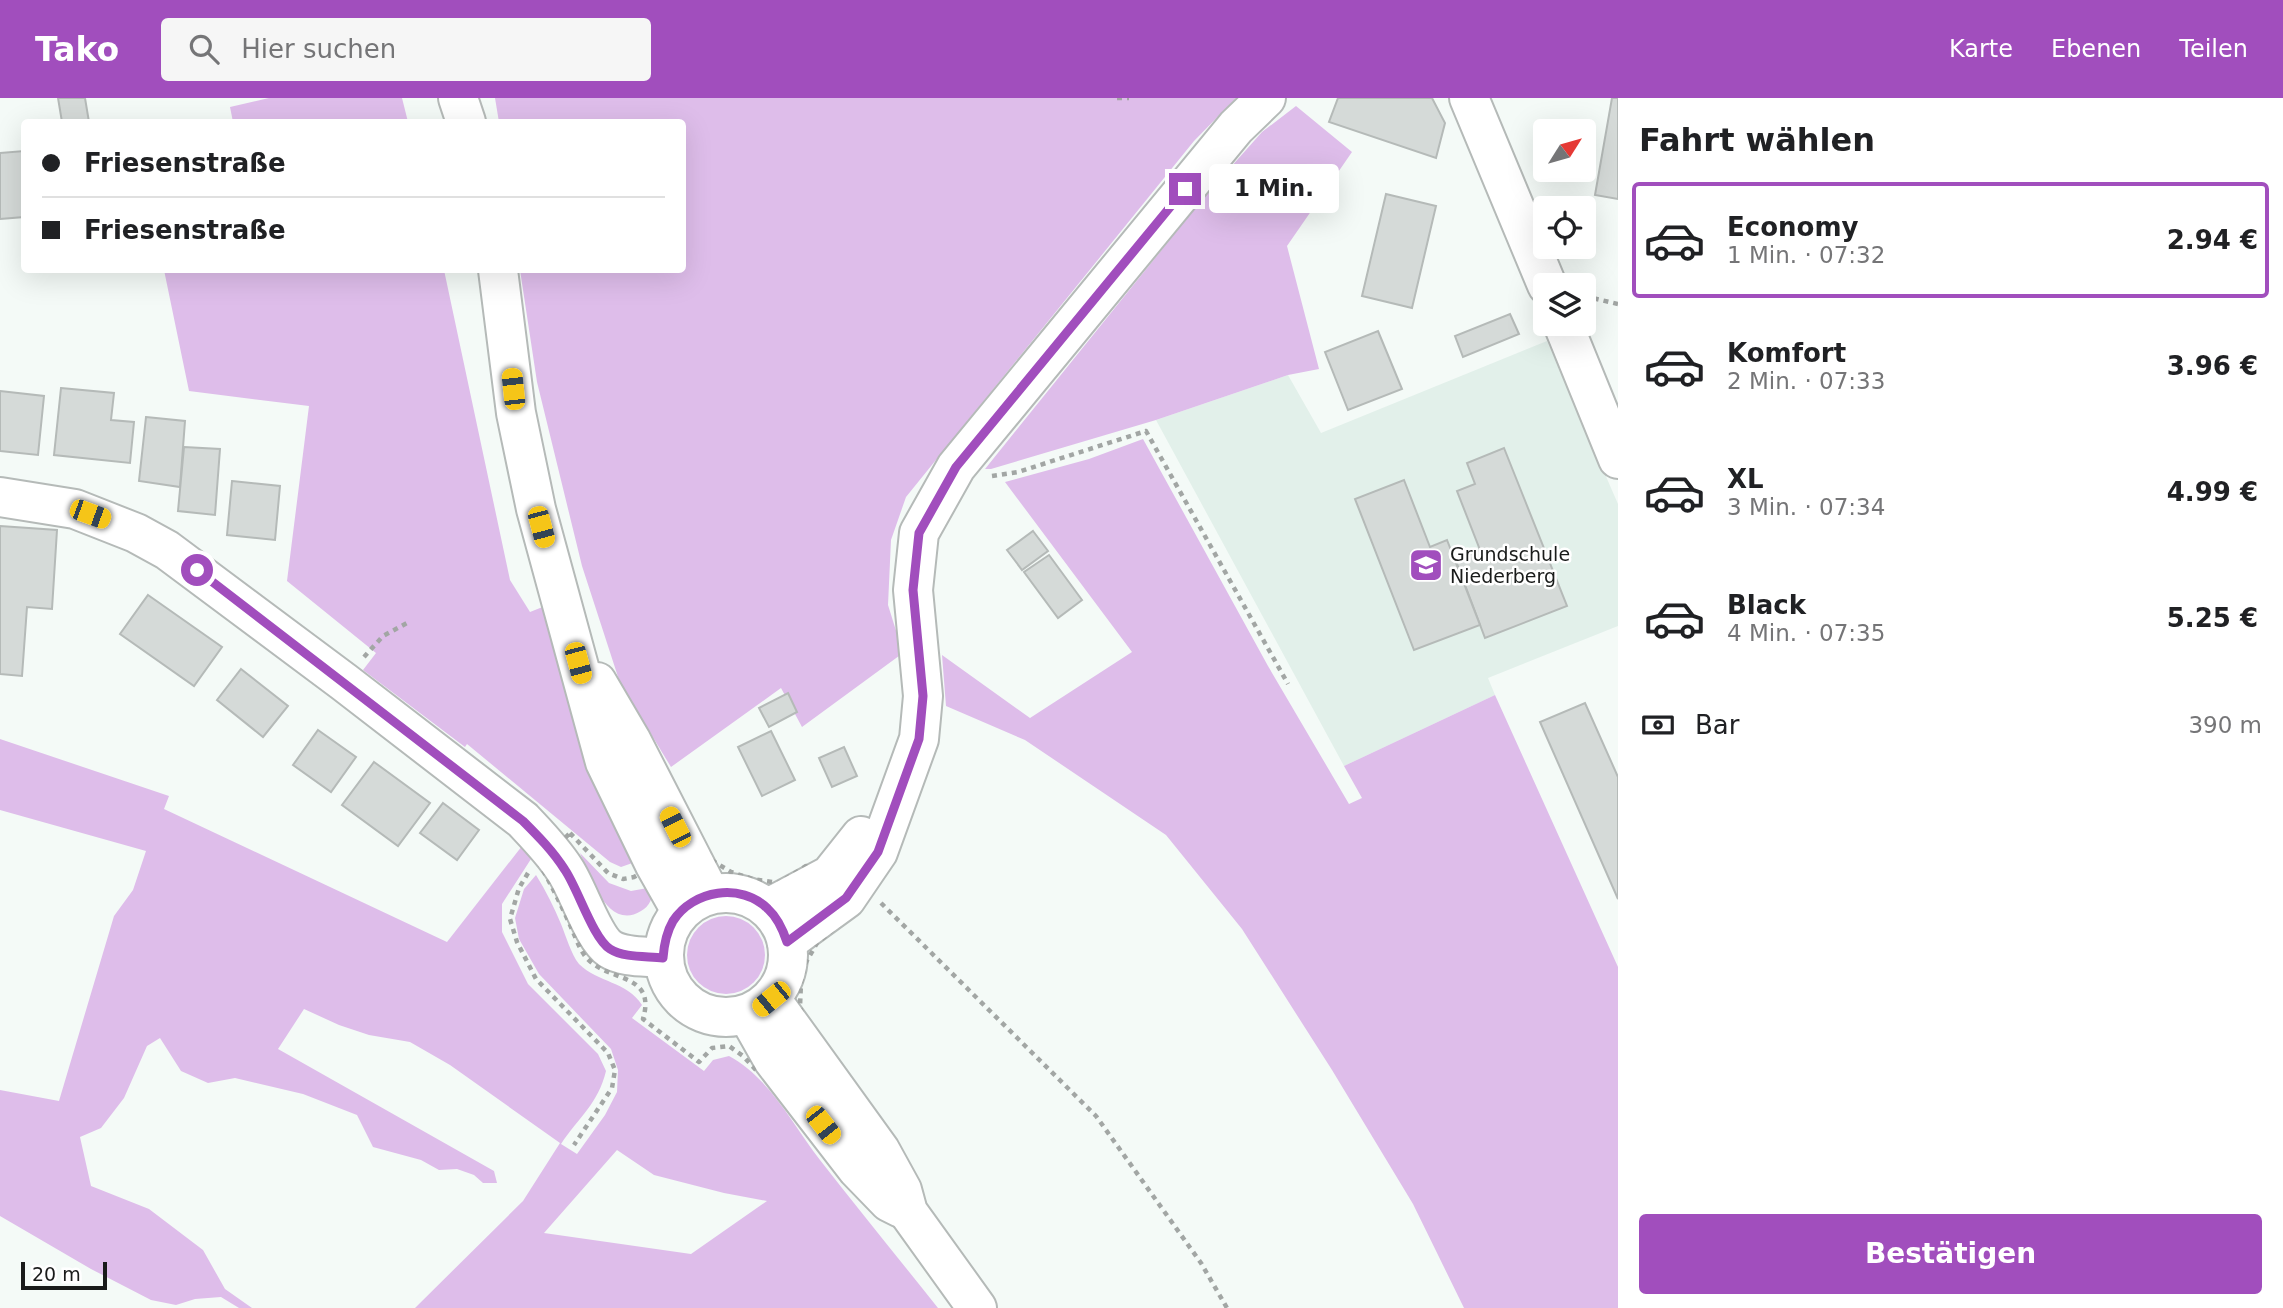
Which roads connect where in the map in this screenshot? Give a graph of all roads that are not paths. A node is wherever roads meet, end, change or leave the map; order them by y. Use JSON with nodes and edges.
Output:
{"nodes":[{"id":1,"x":458,"y":98,"type":"edge"},
{"id":2,"x":1266,"y":98,"type":"edge"},
{"id":3,"x":1469,"y":98,"type":"edge"},
{"id":4,"x":465,"y":119,"type":"edge"},
{"id":5,"x":498,"y":273,"type":"edge"},
{"id":6,"x":1542,"y":273,"type":"edge"},
{"id":7,"x":1568,"y":336,"type":"edge"},
{"id":8,"x":1618,"y":459,"type":"edge"},
{"id":9,"x":0,"y":497,"type":"edge"},
{"id":10,"x":895,"y":802,"type":"junction"},
{"id":11,"x":696,"y":902,"type":"junction"},
{"id":12,"x":768,"y":908,"type":"junction"},
{"id":13,"x":787,"y":942,"type":"junction"},
{"id":14,"x":663,"y":958,"type":"junction"},
{"id":15,"x":759,"y":1007,"type":"junction"},
{"id":16,"x":977,"y":1308,"type":"edge"}],
"edges":[{"from":1,"to":4,"type":"street"},
{"from":2,"to":10,"type":"street"},
{"from":3,"to":6,"type":"street"},
{"from":5,"to":11,"type":"street"},
{"from":7,"to":8,"type":"street"},
{"from":9,"to":14,"type":"street"},
{"from":10,"to":12,"type":"street"},
{"from":10,"to":13,"type":"street"},
{"from":11,"to":12,"type":"street"},
{"from":11,"to":14,"type":"street"},
{"from":12,"to":13,"type":"street"},
{"from":13,"to":15,"type":"street"},
{"from":14,"to":15,"type":"street"},
{"from":15,"to":16,"type":"street"}]}
